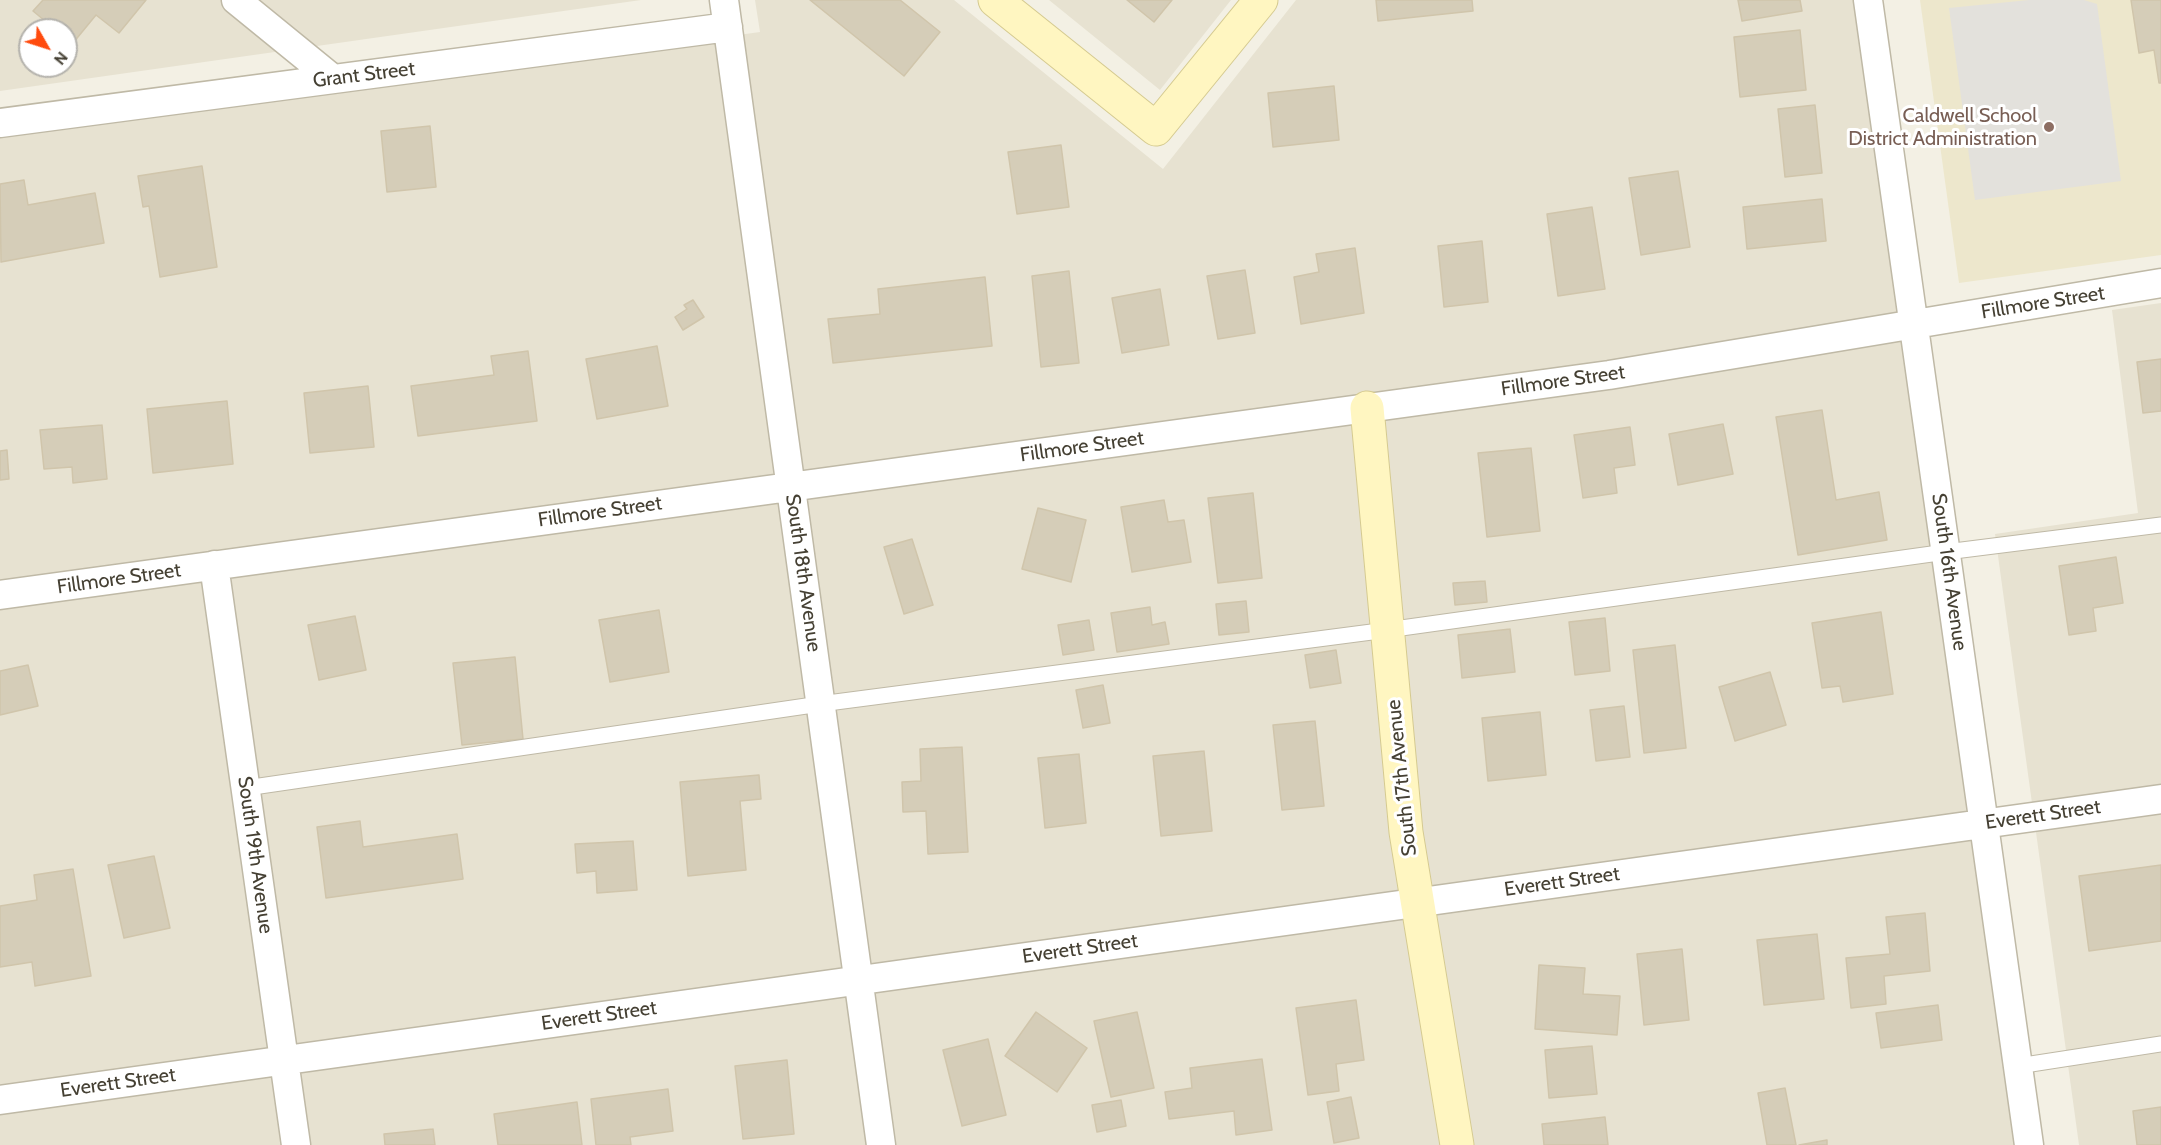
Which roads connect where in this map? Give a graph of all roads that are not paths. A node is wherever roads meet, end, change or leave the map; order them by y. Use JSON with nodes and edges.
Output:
{"nodes":[{"id":1,"x":236,"y":0,"type":"edge"},
{"id":2,"x":995,"y":0,"type":"edge"},
{"id":3,"x":1261,"y":0,"type":"edge"},
{"id":4,"x":1868,"y":0,"type":"edge"},
{"id":5,"x":726,"y":14,"type":"edge"},
{"id":6,"x":333,"y":79,"type":"junction"},
{"id":7,"x":0,"y":123,"type":"edge"},
{"id":8,"x":2161,"y":284,"type":"edge"},
{"id":9,"x":1914,"y":324,"type":"junction"},
{"id":10,"x":1367,"y":408,"type":"junction"},
{"id":11,"x":791,"y":486,"type":"junction"},
{"id":12,"x":2161,"y":525,"type":"edge"},
{"id":13,"x":1946,"y":552,"type":"junction"},
{"id":14,"x":214,"y":565,"type":"junction"},
{"id":15,"x":0,"y":595,"type":"edge"},
{"id":16,"x":1388,"y":630,"type":"junction"},
{"id":17,"x":820,"y":704,"type":"junction"},
{"id":18,"x":246,"y":788,"type":"junction"},
{"id":19,"x":2161,"y":798,"type":"edge"},
{"id":20,"x":1984,"y":823,"type":"junction"},
{"id":21,"x":1416,"y":902,"type":"junction"},
{"id":22,"x":858,"y":980,"type":"junction"},
{"id":23,"x":2161,"y":1044,"type":"edge"},
{"id":24,"x":284,"y":1060,"type":"junction"},
{"id":25,"x":2018,"y":1066,"type":"junction"},
{"id":26,"x":0,"y":1100,"type":"edge"},
{"id":27,"x":296,"y":1145,"type":"edge"},
{"id":28,"x":881,"y":1145,"type":"edge"},
{"id":29,"x":1457,"y":1145,"type":"edge"},
{"id":30,"x":2029,"y":1145,"type":"edge"}],
"edges":[{"from":1,"to":6,"type":"street"},
{"from":2,"to":3,"type":"street"},
{"from":4,"to":9,"type":"street","name":"South 16th Avenue"},
{"from":5,"to":6,"type":"street","name":"Grant Street"},
{"from":5,"to":11,"type":"street","name":"South 18th Avenue"},
{"from":6,"to":7,"type":"street","name":"Grant Street"},
{"from":8,"to":9,"type":"street","name":"Fillmore Street"},
{"from":9,"to":10,"type":"street","name":"Fillmore Street"},
{"from":9,"to":13,"type":"street","name":"South 16th Avenue"},
{"from":10,"to":11,"type":"street","name":"Fillmore Street"},
{"from":10,"to":16,"type":"street","name":"South 17th Avenue"},
{"from":11,"to":14,"type":"street","name":"Fillmore Street"},
{"from":11,"to":17,"type":"street","name":"South 18th Avenue"},
{"from":12,"to":13,"type":"lane"},
{"from":13,"to":16,"type":"lane"},
{"from":13,"to":20,"type":"street","name":"South 16th Avenue"},
{"from":14,"to":15,"type":"street","name":"Fillmore Street"},
{"from":14,"to":18,"type":"street","name":"South 19th Avenue"},
{"from":16,"to":17,"type":"lane"},
{"from":16,"to":21,"type":"street","name":"South 17th Avenue"},
{"from":17,"to":18,"type":"lane"},
{"from":17,"to":22,"type":"street","name":"South 18th Avenue"},
{"from":18,"to":24,"type":"street","name":"South 19th Avenue"},
{"from":19,"to":20,"type":"street","name":"Everett Street"},
{"from":20,"to":21,"type":"street","name":"Everett Street"},
{"from":20,"to":25,"type":"street","name":"South 16th Avenue"},
{"from":21,"to":22,"type":"street","name":"Everett Street"},
{"from":21,"to":29,"type":"street","name":"South 17th Avenue"},
{"from":22,"to":24,"type":"street","name":"Everett Street"},
{"from":22,"to":28,"type":"street","name":"South 18th Avenue"},
{"from":23,"to":25,"type":"lane"},
{"from":24,"to":26,"type":"street","name":"Everett Street"},
{"from":24,"to":27,"type":"street","name":"South 19th Avenue"},
{"from":25,"to":30,"type":"street","name":"South 16th Avenue"}]}
